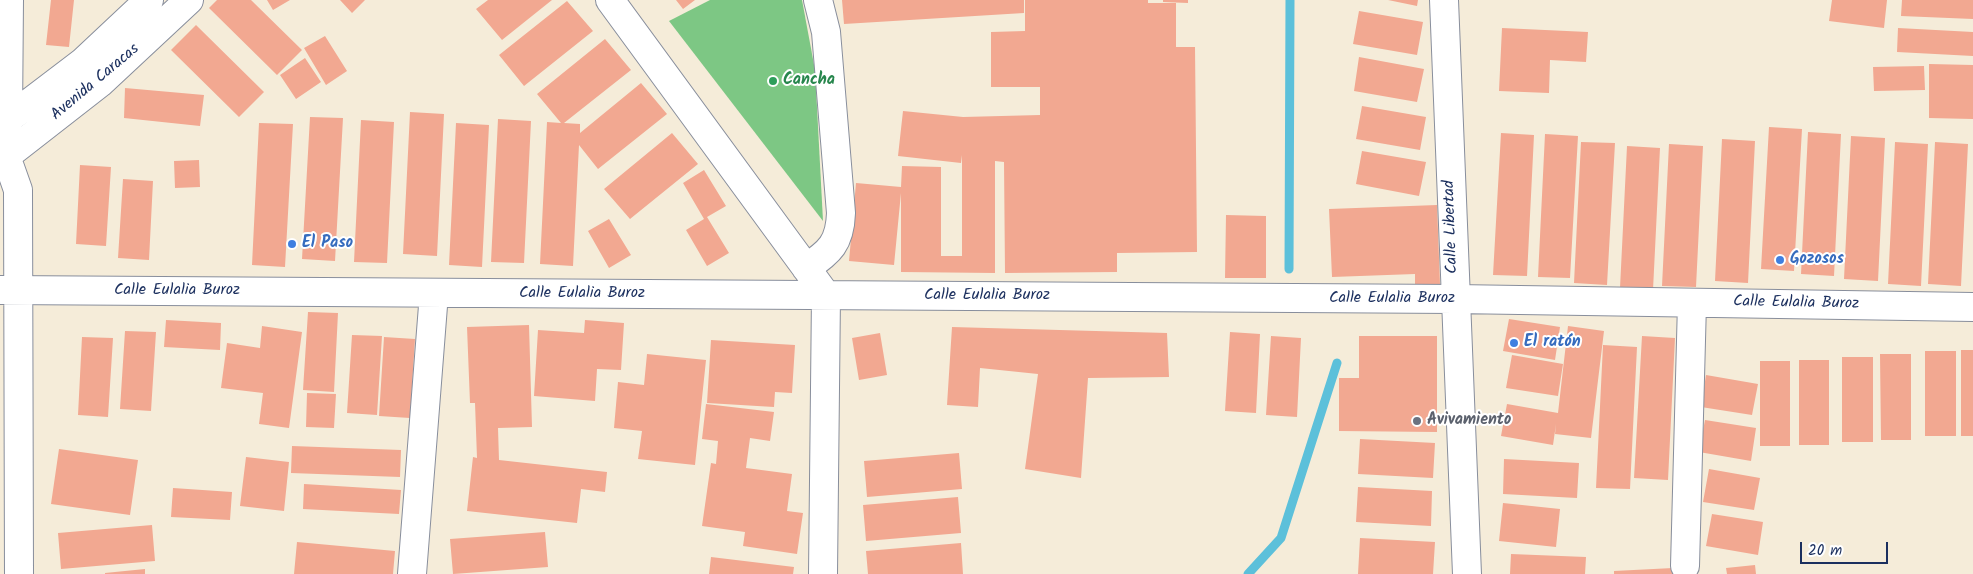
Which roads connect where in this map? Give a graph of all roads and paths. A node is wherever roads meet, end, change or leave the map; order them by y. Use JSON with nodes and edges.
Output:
{"nodes":[{"id":1,"x":9,"y":0,"type":"edge"},
{"id":2,"x":149,"y":0,"type":"edge"},
{"id":3,"x":189,"y":0,"type":"edge"},
{"id":4,"x":610,"y":0,"type":"edge"},
{"id":5,"x":818,"y":0,"type":"edge"},
{"id":6,"x":1444,"y":0,"type":"edge"},
{"id":7,"x":4,"y":122,"type":"edge"},
{"id":8,"x":3,"y":159,"type":"edge"},
{"id":9,"x":806,"y":268,"type":"junction"},
{"id":10,"x":10,"y":290,"type":"edge"},
{"id":11,"x":434,"y":293,"type":"junction"},
{"id":12,"x":826,"y":295,"type":"junction"},
{"id":13,"x":1455,"y":299,"type":"junction"},
{"id":14,"x":1692,"y":303,"type":"junction"},
{"id":15,"x":1973,"y":307,"type":"edge"},
{"id":16,"x":1685,"y":566,"type":"dead end"},
{"id":17,"x":19,"y":574,"type":"edge"},
{"id":18,"x":412,"y":574,"type":"edge"},
{"id":19,"x":823,"y":574,"type":"edge"},
{"id":20,"x":1467,"y":574,"type":"edge"}],
"edges":[{"from":1,"to":7,"type":"street"},
{"from":2,"to":7,"type":"street","name":"Avenida Caracas"},
{"from":3,"to":8,"type":"street","name":"Avenida Caracas"},
{"from":4,"to":9,"type":"street"},
{"from":5,"to":9,"type":"street"},
{"from":6,"to":13,"type":"street","name":"Calle Libertad"},
{"from":7,"to":8,"type":"street"},
{"from":8,"to":10,"type":"street"},
{"from":9,"to":12,"type":"street"},
{"from":10,"to":11,"type":"street","name":"Calle Eulalia Buroz"},
{"from":10,"to":17,"type":"street"},
{"from":11,"to":12,"type":"street","name":"Calle Eulalia Buroz"},
{"from":11,"to":18,"type":"street"},
{"from":12,"to":13,"type":"street","name":"Calle Eulalia Buroz"},
{"from":12,"to":19,"type":"street"},
{"from":13,"to":14,"type":"street","name":"Calle Eulalia Buroz"},
{"from":13,"to":20,"type":"street","name":"Calle Libertad"},
{"from":14,"to":15,"type":"street","name":"Calle Eulalia Buroz"},
{"from":14,"to":16,"type":"street"}]}
